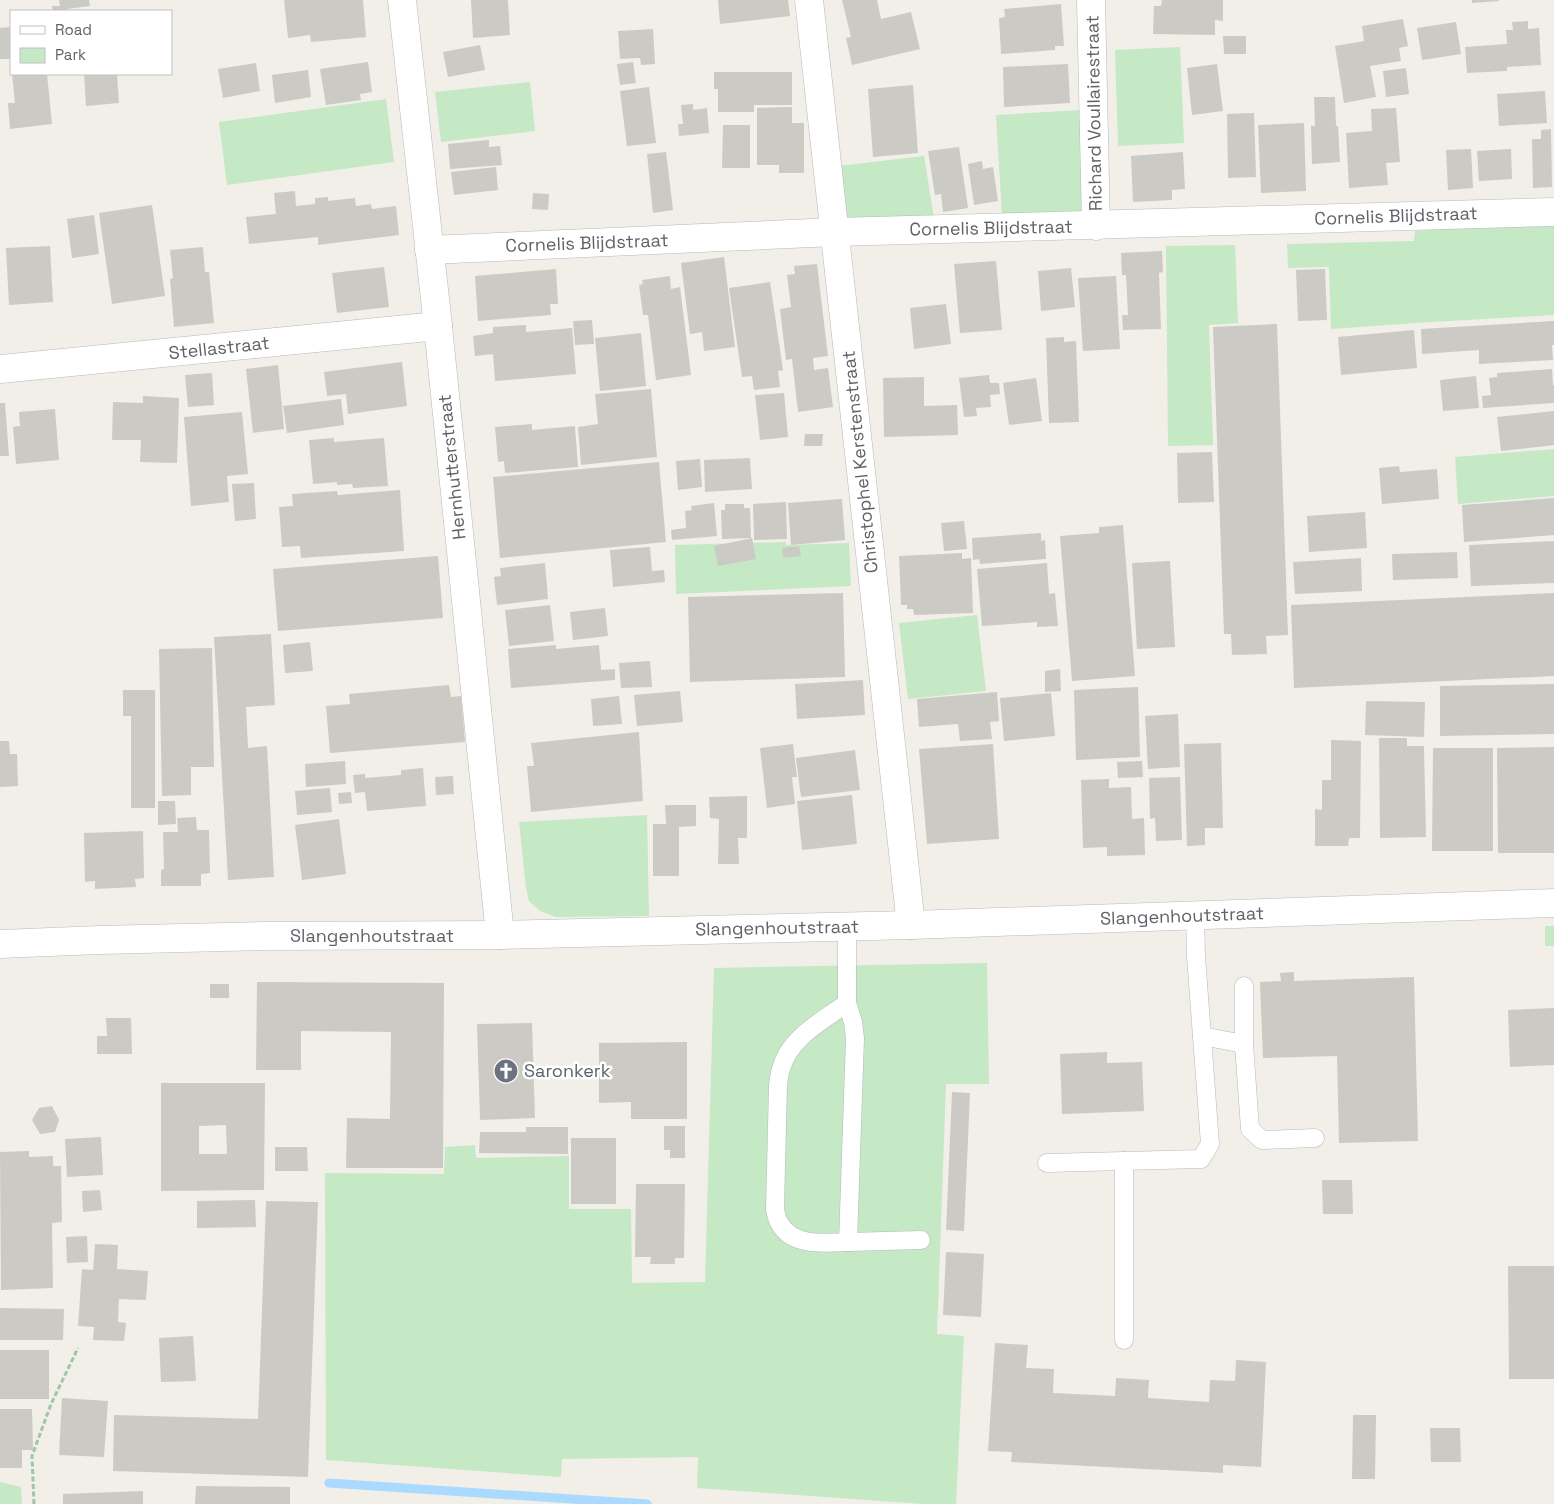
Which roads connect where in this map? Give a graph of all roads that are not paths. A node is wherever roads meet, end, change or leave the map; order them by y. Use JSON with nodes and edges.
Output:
{"nodes":[{"id":1,"x":402,"y":0,"type":"edge"},
{"id":2,"x":809,"y":0,"type":"edge"},
{"id":3,"x":1091,"y":0,"type":"edge"},
{"id":4,"x":1554,"y":212,"type":"edge"},
{"id":5,"x":1096,"y":226,"type":"junction"},
{"id":6,"x":835,"y":232,"type":"junction"},
{"id":7,"x":429,"y":250,"type":"junction"},
{"id":8,"x":438,"y":326,"type":"junction"},
{"id":9,"x":0,"y":370,"type":"edge"},
{"id":10,"x":1554,"y":903,"type":"edge"},
{"id":11,"x":1195,"y":916,"type":"junction"},
{"id":12,"x":911,"y":925,"type":"junction"},
{"id":13,"x":847,"y":926,"type":"junction"},
{"id":14,"x":500,"y":935,"type":"junction"},
{"id":15,"x":0,"y":944,"type":"edge"},
{"id":16,"x":1244,"y":986,"type":"dead end"},
{"id":17,"x":847,"y":1004,"type":"junction"},
{"id":18,"x":1202,"y":1036,"type":"junction"},
{"id":19,"x":1244,"y":1044,"type":"junction"},
{"id":20,"x":1316,"y":1138,"type":"dead end"},
{"id":21,"x":1124,"y":1161,"type":"junction"},
{"id":22,"x":1047,"y":1163,"type":"dead end"},
{"id":23,"x":921,"y":1240,"type":"dead end"},
{"id":24,"x":848,"y":1242,"type":"junction"},
{"id":25,"x":1124,"y":1340,"type":"dead end"}],
"edges":[{"from":1,"to":7,"type":"street","name":"Hernhutterstraat"},
{"from":2,"to":6,"type":"street","name":"Christophel Kerstenstraat"},
{"from":3,"to":5,"type":"street","name":"Richard Voullairestraat"},
{"from":4,"to":5,"type":"street","name":"Cornelis Blijdstraat"},
{"from":5,"to":6,"type":"street","name":"Cornelis Blijdstraat"},
{"from":6,"to":7,"type":"street","name":"Cornelis Blijdstraat"},
{"from":6,"to":12,"type":"street","name":"Christophel Kerstenstraat"},
{"from":7,"to":8,"type":"street","name":"Hernhutterstraat"},
{"from":8,"to":9,"type":"street","name":"Stellastraat"},
{"from":8,"to":14,"type":"street","name":"Hernhutterstraat"},
{"from":10,"to":11,"type":"street","name":"Slangenhoutstraat"},
{"from":11,"to":12,"type":"street","name":"Slangenhoutstraat"},
{"from":11,"to":18,"type":"lane"},
{"from":12,"to":13,"type":"street","name":"Slangenhoutstraat"},
{"from":13,"to":14,"type":"street","name":"Slangenhoutstraat"},
{"from":13,"to":17,"type":"lane"},
{"from":14,"to":15,"type":"street","name":"Slangenhoutstraat"},
{"from":16,"to":19,"type":"lane"},
{"from":17,"to":24,"type":"lane"},
{"from":17,"to":24,"type":"lane"},
{"from":18,"to":19,"type":"lane"},
{"from":18,"to":21,"type":"lane"},
{"from":19,"to":20,"type":"lane"},
{"from":21,"to":22,"type":"lane"},
{"from":21,"to":25,"type":"lane"},
{"from":23,"to":24,"type":"lane"}]}
